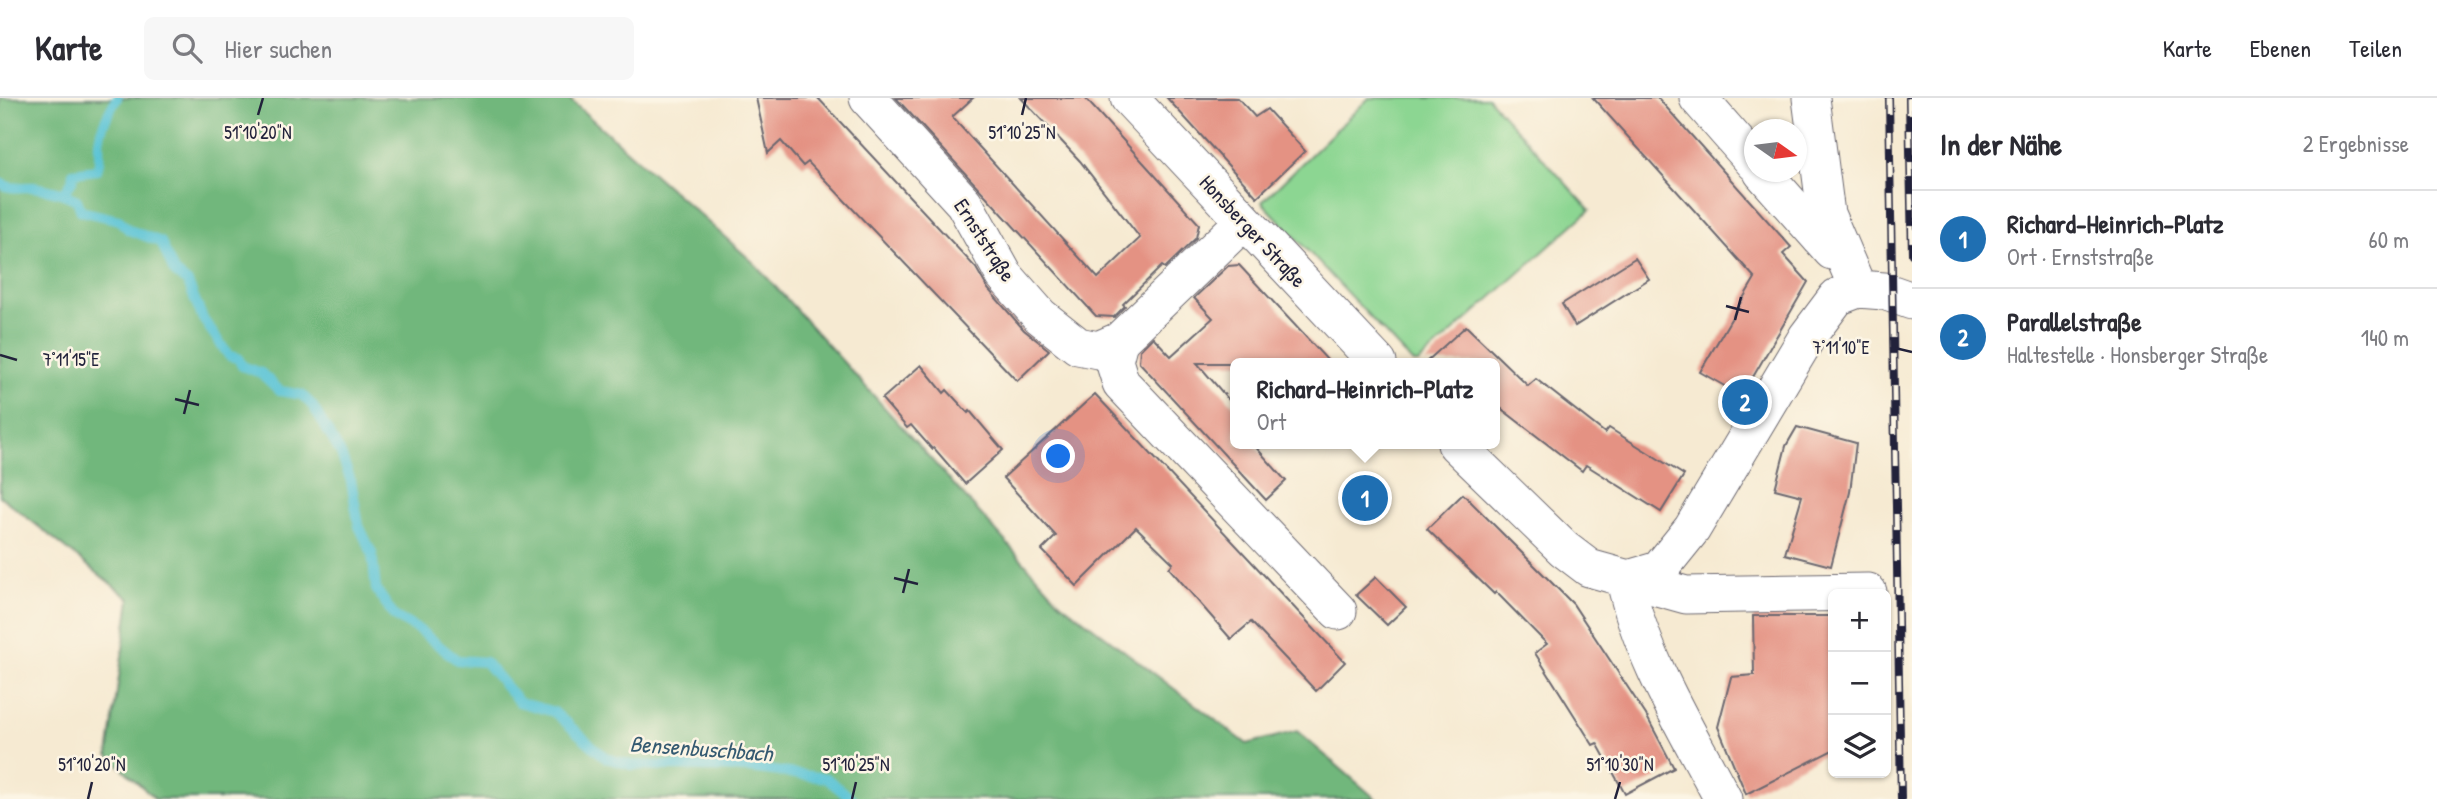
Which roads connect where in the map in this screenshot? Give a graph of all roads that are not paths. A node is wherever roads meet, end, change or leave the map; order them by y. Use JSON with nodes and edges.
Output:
{"nodes":[{"id":1,"x":868,"y":98,"type":"edge"},
{"id":2,"x":1129,"y":98,"type":"edge"},
{"id":3,"x":1698,"y":98,"type":"edge"},
{"id":4,"x":1811,"y":98,"type":"edge"},
{"id":5,"x":1744,"y":150,"type":"edge"},
{"id":6,"x":1771,"y":182,"type":"edge"},
{"id":7,"x":1244,"y":221,"type":"junction"},
{"id":8,"x":1858,"y":289,"type":"junction"},
{"id":9,"x":1912,"y":301,"type":"edge"},
{"id":10,"x":1119,"y":341,"type":"junction"},
{"id":11,"x":1373,"y":358,"type":"edge"},
{"id":12,"x":1461,"y":449,"type":"edge"},
{"id":13,"x":1625,"y":580,"type":"junction"},
{"id":14,"x":1828,"y":593,"type":"edge"},
{"id":15,"x":1338,"y":611,"type":"dead end"},
{"id":16,"x":1723,"y":799,"type":"edge"}],
"edges":[{"from":1,"to":10,"type":"street","name":"Ernststraße"},
{"from":2,"to":7,"type":"street","name":"Honsberger Straße"},
{"from":3,"to":5,"type":"street"},
{"from":4,"to":8,"type":"street"},
{"from":6,"to":8,"type":"street"},
{"from":7,"to":10,"type":"street"},
{"from":7,"to":11,"type":"street","name":"Honsberger Straße"},
{"from":8,"to":9,"type":"street"},
{"from":8,"to":13,"type":"street"},
{"from":10,"to":15,"type":"street"},
{"from":12,"to":13,"type":"street"},
{"from":13,"to":14,"type":"street"},
{"from":13,"to":16,"type":"street"}]}
